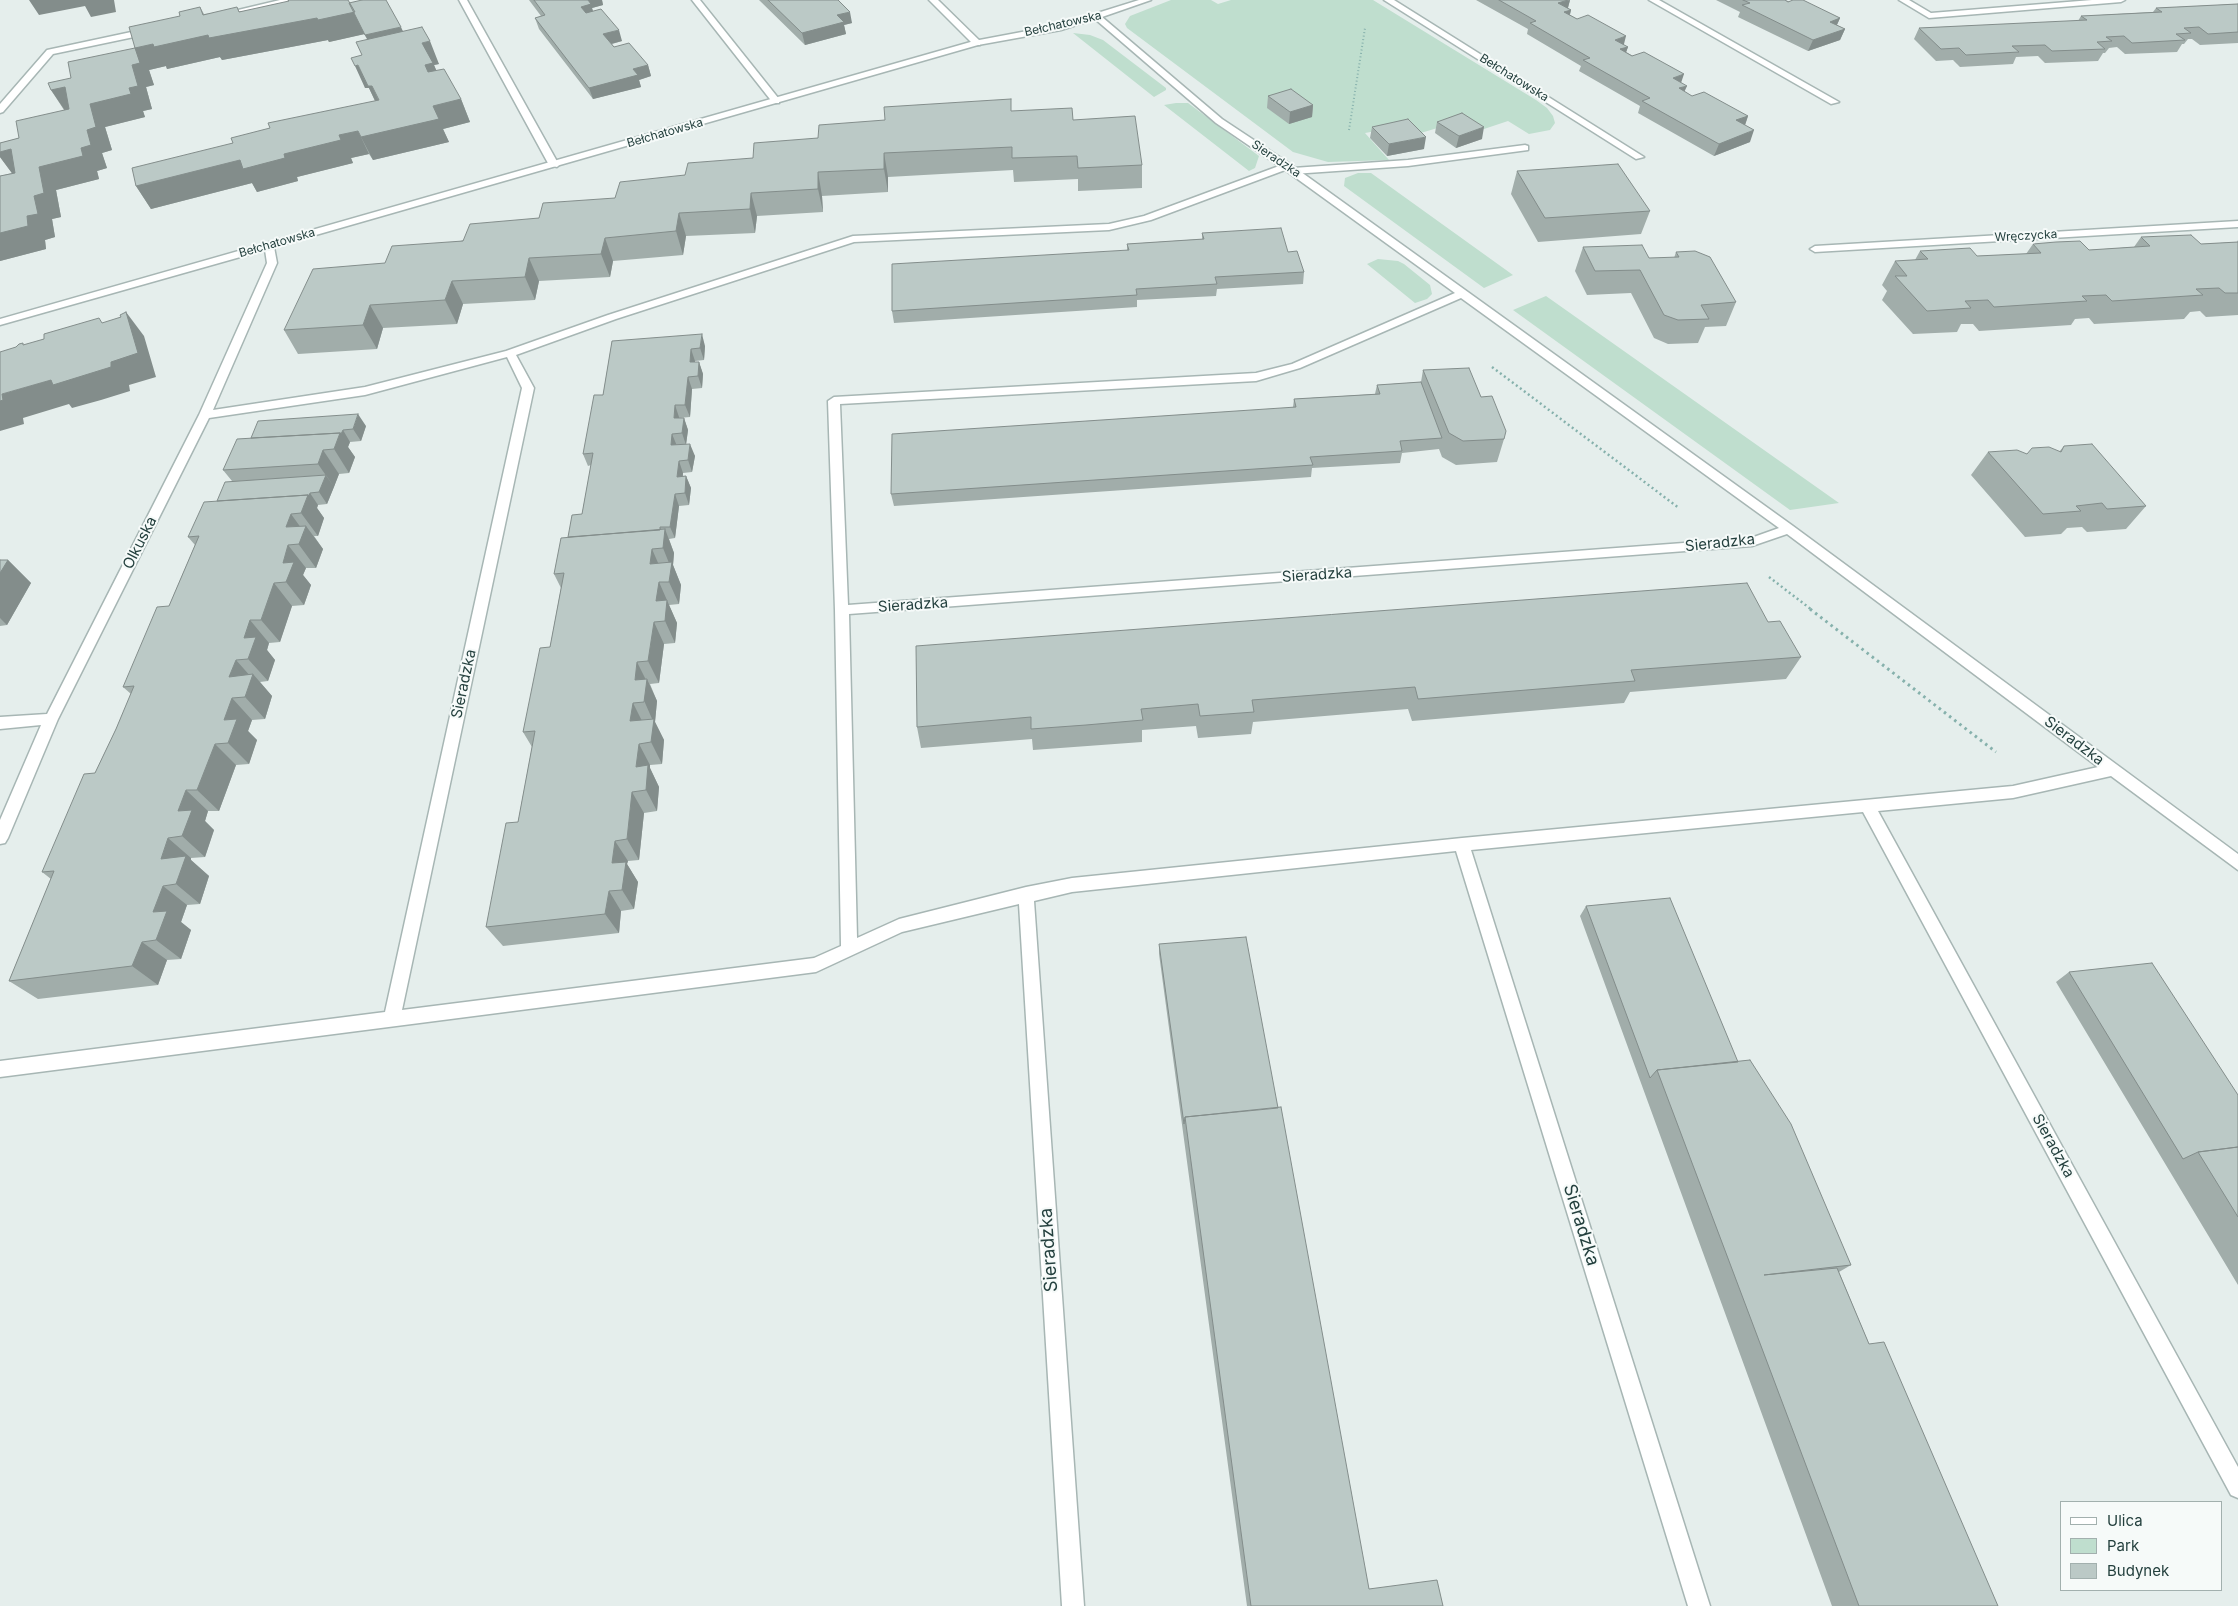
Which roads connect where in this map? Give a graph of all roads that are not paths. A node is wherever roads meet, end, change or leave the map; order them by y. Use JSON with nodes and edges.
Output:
{"nodes":[{"id":1,"x":292,"y":0,"type":"edge"},
{"id":2,"x":463,"y":0,"type":"edge"},
{"id":3,"x":696,"y":0,"type":"edge"},
{"id":4,"x":933,"y":0,"type":"edge"},
{"id":5,"x":1148,"y":0,"type":"edge"},
{"id":6,"x":1388,"y":0,"type":"edge"},
{"id":7,"x":1653,"y":0,"type":"edge"},
{"id":8,"x":1903,"y":0,"type":"edge"},
{"id":9,"x":2119,"y":0,"type":"edge"},
{"id":10,"x":214,"y":17,"type":"edge"},
{"id":11,"x":1097,"y":17,"type":"junction"},
{"id":12,"x":156,"y":29,"type":"edge"},
{"id":13,"x":977,"y":42,"type":"junction"},
{"id":14,"x":776,"y":101,"type":"junction"},
{"id":15,"x":1834,"y":102,"type":"dead end"},
{"id":16,"x":0,"y":110,"type":"edge"},
{"id":17,"x":1525,"y":148,"type":"dead end"},
{"id":18,"x":1639,"y":157,"type":"dead end"},
{"id":19,"x":554,"y":165,"type":"junction"},
{"id":20,"x":1290,"y":168,"type":"junction"},
{"id":21,"x":2238,"y":224,"type":"edge"},
{"id":22,"x":269,"y":246,"type":"junction"},
{"id":23,"x":1815,"y":249,"type":"dead end"},
{"id":24,"x":1463,"y":293,"type":"junction"},
{"id":25,"x":0,"y":322,"type":"edge"},
{"id":26,"x":510,"y":353,"type":"junction"},
{"id":27,"x":205,"y":415,"type":"junction"},
{"id":28,"x":1789,"y":530,"type":"junction"},
{"id":29,"x":842,"y":610,"type":"junction"},
{"id":30,"x":51,"y":719,"type":"junction"},
{"id":31,"x":0,"y":723,"type":"edge"},
{"id":32,"x":2113,"y":770,"type":"junction"},
{"id":33,"x":1867,"y":806,"type":"junction"},
{"id":34,"x":0,"y":838,"type":"edge"},
{"id":35,"x":1462,"y":844,"type":"junction"},
{"id":36,"x":2238,"y":863,"type":"edge"},
{"id":37,"x":1026,"y":894,"type":"junction"},
{"id":38,"x":849,"y":948,"type":"junction"},
{"id":39,"x":392,"y":1019,"type":"junction"},
{"id":40,"x":0,"y":1069,"type":"edge"},
{"id":41,"x":2238,"y":1488,"type":"edge"},
{"id":42,"x":1073,"y":1606,"type":"edge"},
{"id":43,"x":1699,"y":1606,"type":"edge"}],
"edges":[{"from":1,"to":10,"type":"street"},
{"from":2,"to":19,"type":"street"},
{"from":3,"to":14,"type":"street"},
{"from":4,"to":13,"type":"street"},
{"from":5,"to":11,"type":"street","name":"Bełchatowska"},
{"from":6,"to":18,"type":"street","name":"Bełchatowska"},
{"from":7,"to":15,"type":"street"},
{"from":8,"to":9,"type":"street"},
{"from":11,"to":13,"type":"street","name":"Bełchatowska"},
{"from":11,"to":20,"type":"street","name":"Sieradzka"},
{"from":12,"to":16,"type":"street"},
{"from":13,"to":14,"type":"street","name":"Bełchatowska"},
{"from":14,"to":19,"type":"street","name":"Bełchatowska"},
{"from":17,"to":20,"type":"street"},
{"from":19,"to":22,"type":"street","name":"Bełchatowska"},
{"from":20,"to":24,"type":"street","name":"Sieradzka"},
{"from":20,"to":26,"type":"street"},
{"from":21,"to":23,"type":"street","name":"Wręczycka"},
{"from":22,"to":25,"type":"street","name":"Bełchatowska"},
{"from":22,"to":27,"type":"street","name":"Olkuska"},
{"from":24,"to":28,"type":"street","name":"Sieradzka"},
{"from":24,"to":29,"type":"street"},
{"from":26,"to":27,"type":"street"},
{"from":26,"to":39,"type":"street","name":"Sieradzka"},
{"from":27,"to":30,"type":"street","name":"Olkuska"},
{"from":28,"to":29,"type":"street","name":"Sieradzka"},
{"from":28,"to":32,"type":"street","name":"Sieradzka"},
{"from":29,"to":38,"type":"street"},
{"from":30,"to":31,"type":"street"},
{"from":30,"to":34,"type":"street","name":"Olkuska"},
{"from":32,"to":33,"type":"street"},
{"from":32,"to":36,"type":"street","name":"Sieradzka"},
{"from":33,"to":35,"type":"street"},
{"from":33,"to":41,"type":"street","name":"Sieradzka"},
{"from":35,"to":37,"type":"street"},
{"from":35,"to":43,"type":"street","name":"Sieradzka"},
{"from":37,"to":38,"type":"street"},
{"from":37,"to":42,"type":"street","name":"Sieradzka"},
{"from":38,"to":39,"type":"street"},
{"from":39,"to":40,"type":"street"}]}
